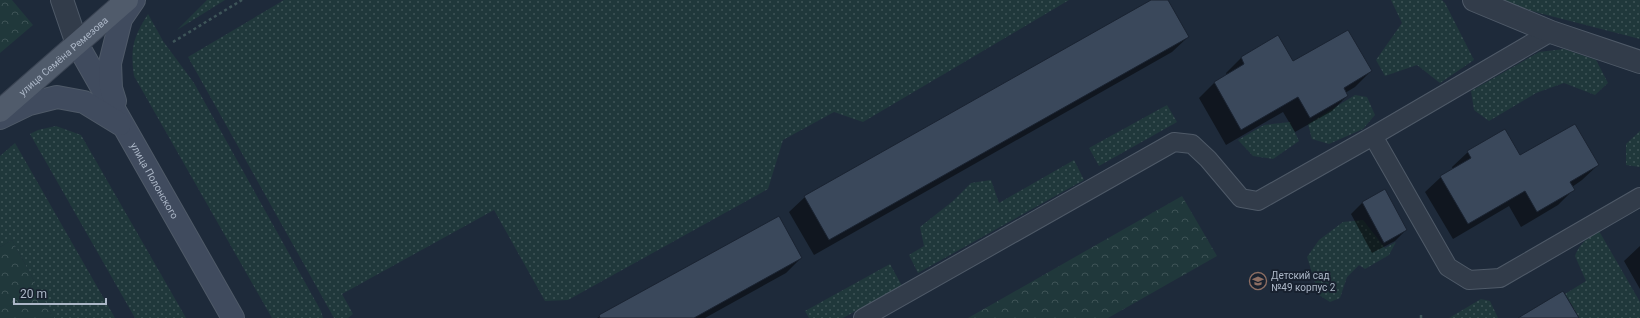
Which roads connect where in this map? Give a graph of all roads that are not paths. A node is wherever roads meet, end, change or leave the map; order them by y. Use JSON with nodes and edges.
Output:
{"nodes":[{"id":1,"x":62,"y":0,"type":"edge"},
{"id":2,"x":127,"y":0,"type":"edge"},
{"id":3,"x":134,"y":0,"type":"edge"},
{"id":4,"x":1474,"y":0,"type":"edge"},
{"id":5,"x":1551,"y":32,"type":"junction"},
{"id":6,"x":77,"y":44,"type":"junction"},
{"id":7,"x":1640,"y":62,"type":"edge"},
{"id":8,"x":0,"y":111,"type":"edge"},
{"id":9,"x":0,"y":118,"type":"edge"},
{"id":10,"x":122,"y":125,"type":"junction"},
{"id":11,"x":1373,"y":136,"type":"junction"},
{"id":12,"x":1640,"y":197,"type":"edge"},
{"id":13,"x":233,"y":318,"type":"edge"},
{"id":14,"x":862,"y":318,"type":"edge"}],
"edges":[{"from":1,"to":6,"type":"street"},
{"from":2,"to":6,"type":"main road","name":"улица Семёна Ремезова"},
{"from":3,"to":10,"type":"main road"},
{"from":4,"to":5,"type":"street"},
{"from":5,"to":7,"type":"street"},
{"from":5,"to":11,"type":"lane"},
{"from":6,"to":8,"type":"main road","name":"улица Семёна Ремезова"},
{"from":6,"to":10,"type":"main road","name":"улица Полонского"},
{"from":9,"to":10,"type":"main road"},
{"from":10,"to":13,"type":"main road","name":"улица Полонского"},
{"from":11,"to":12,"type":"lane"},
{"from":11,"to":14,"type":"lane"}]}
